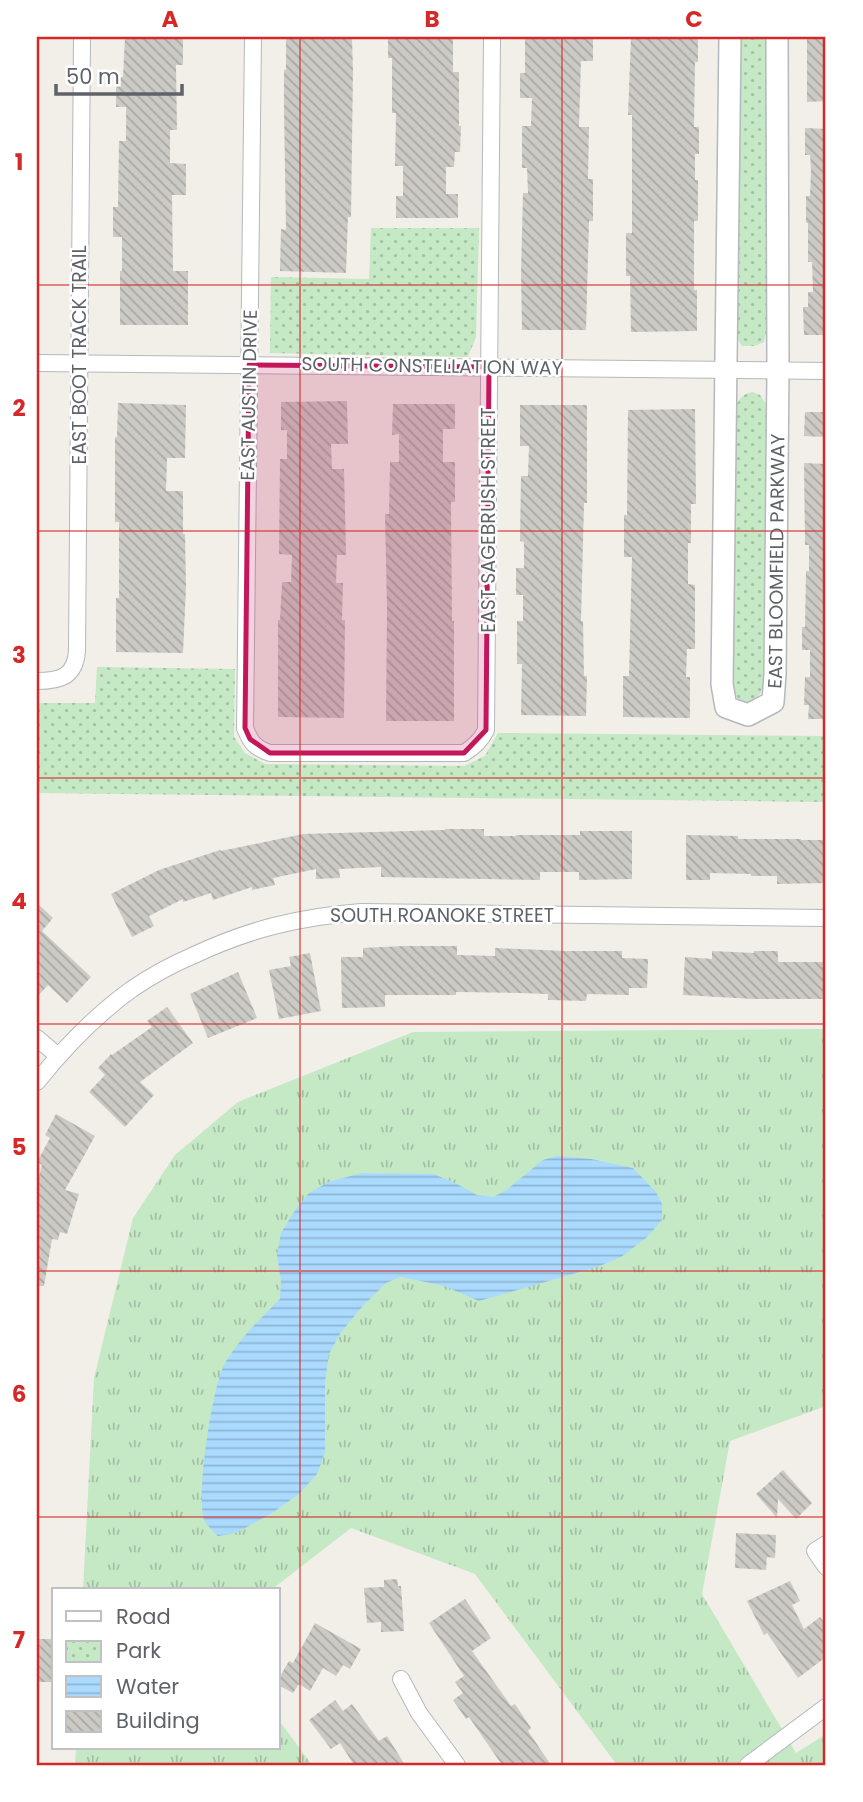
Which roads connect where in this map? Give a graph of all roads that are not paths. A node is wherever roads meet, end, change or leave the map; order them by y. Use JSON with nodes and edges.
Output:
{"nodes":[{"id":1,"x":82,"y":37,"type":"edge"},
{"id":2,"x":253,"y":37,"type":"edge"},
{"id":3,"x":492,"y":37,"type":"edge"},
{"id":4,"x":730,"y":37,"type":"edge"},
{"id":5,"x":777,"y":37,"type":"edge"},
{"id":6,"x":37,"y":363,"type":"edge"},
{"id":7,"x":79,"y":363,"type":"junction"},
{"id":8,"x":249,"y":365,"type":"junction"},
{"id":9,"x":489,"y":367,"type":"junction"},
{"id":10,"x":726,"y":370,"type":"junction"},
{"id":11,"x":778,"y":370,"type":"junction"},
{"id":12,"x":826,"y":370,"type":"edge"},
{"id":13,"x":37,"y":681,"type":"edge"},
{"id":14,"x":475,"y":746,"type":"joint"},
{"id":15,"x":826,"y":918,"type":"edge"},
{"id":16,"x":37,"y":1038,"type":"edge"},
{"id":17,"x":58,"y":1056,"type":"junction"},
{"id":18,"x":37,"y":1082,"type":"edge"},
{"id":19,"x":821,"y":1547,"type":"edge"},
{"id":20,"x":826,"y":1567,"type":"edge"},
{"id":21,"x":401,"y":1679,"type":"dead end"},
{"id":22,"x":826,"y":1707,"type":"edge"},
{"id":23,"x":457,"y":1765,"type":"edge"},
{"id":24,"x":748,"y":1765,"type":"edge"}],
"edges":[{"from":1,"to":7,"type":"street","name":"EAST BOOT TRACK TRAIL"},
{"from":2,"to":8,"type":"street","name":"EAST AUSTIN DRIVE"},
{"from":3,"to":9,"type":"street","name":"EAST SAGEBRUSH STREET"},
{"from":4,"to":10,"type":"street","name":"EAST BLOOMFIELD PARKWAY"},
{"from":5,"to":11,"type":"street","name":"EAST BLOOMFIELD PARKWAY"},
{"from":6,"to":7,"type":"street","name":"SOUTH CONSTELLATION WAY"},
{"from":7,"to":8,"type":"street","name":"SOUTH CONSTELLATION WAY"},
{"from":7,"to":13,"type":"street","name":"EAST BOOT TRACK TRAIL"},
{"from":8,"to":9,"type":"street","name":"SOUTH CONSTELLATION WAY"},
{"from":8,"to":14,"type":"street","name":"EAST AUSTIN DRIVE"},
{"from":9,"to":10,"type":"street","name":"SOUTH CONSTELLATION WAY"},
{"from":9,"to":14,"type":"street","name":"EAST SAGEBRUSH STREET"},
{"from":10,"to":11,"type":"street","name":"SOUTH CONSTELLATION WAY"},
{"from":10,"to":11,"type":"street","name":"EAST BLOOMFIELD PARKWAY"},
{"from":11,"to":12,"type":"street","name":"SOUTH CONSTELLATION WAY"},
{"from":15,"to":17,"type":"street","name":"SOUTH ROANOKE STREET"},
{"from":16,"to":17,"type":"street"},
{"from":17,"to":18,"type":"street","name":"SOUTH ROANOKE STREET"},
{"from":19,"to":20,"type":"street"},
{"from":21,"to":23,"type":"street"},
{"from":22,"to":24,"type":"street"}]}
